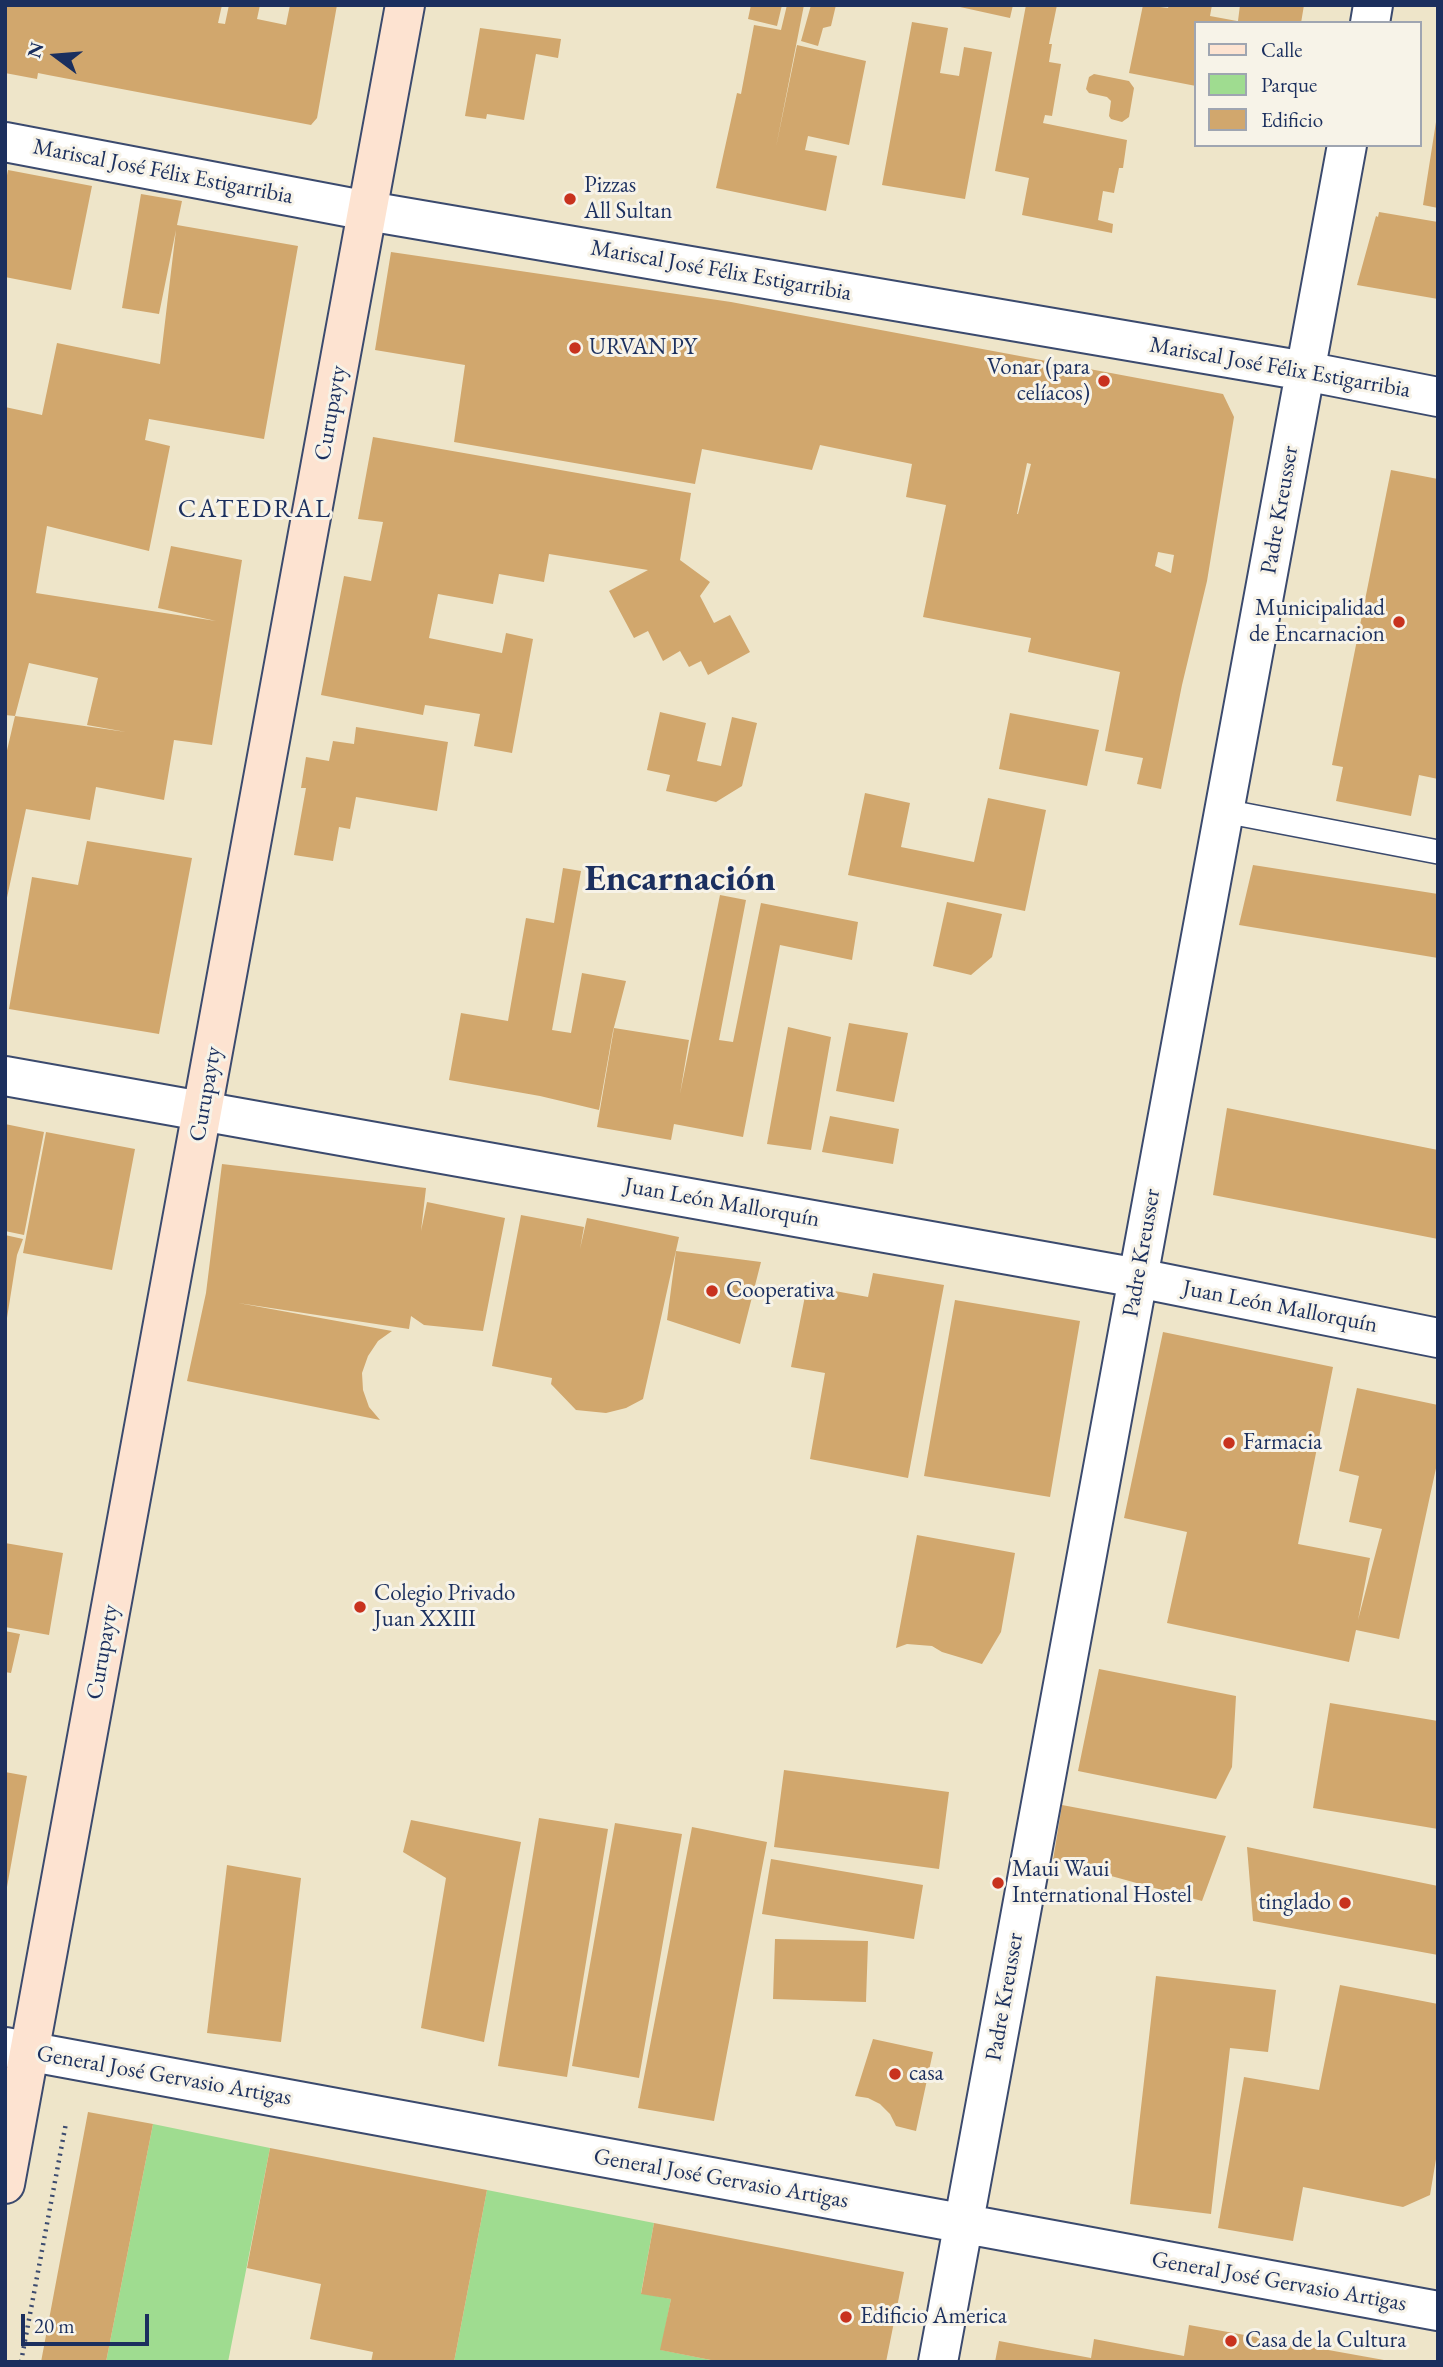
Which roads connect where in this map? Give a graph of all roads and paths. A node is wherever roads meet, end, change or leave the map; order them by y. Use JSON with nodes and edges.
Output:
{"nodes":[{"id":1,"x":405,"y":5,"type":"edge"},
{"id":2,"x":5,"y":142,"type":"edge"},
{"id":3,"x":1347,"y":147,"type":"edge"},
{"id":4,"x":368,"y":211,"type":"junction"},
{"id":5,"x":1306,"y":371,"type":"junction"},
{"id":6,"x":1438,"y":397,"type":"edge"},
{"id":7,"x":1224,"y":811,"type":"junction"},
{"id":8,"x":1438,"y":852,"type":"edge"},
{"id":9,"x":5,"y":1076,"type":"edge"},
{"id":10,"x":203,"y":1110,"type":"junction"},
{"id":11,"x":1138,"y":1278,"type":"junction"},
{"id":12,"x":1438,"y":1338,"type":"edge"},
{"id":13,"x":17,"y":2049,"type":"edge"},
{"id":14,"x":66,"y":2123,"type":"dead end"},
{"id":15,"x":5,"y":2183,"type":"edge"},
{"id":16,"x":963,"y":2224,"type":"junction"},
{"id":17,"x":1438,"y":2311,"type":"edge"},
{"id":18,"x":21,"y":2362,"type":"edge"},
{"id":19,"x":937,"y":2362,"type":"edge"}],
"edges":[{"from":1,"to":4,"type":"street","name":"Curupayty"},
{"from":2,"to":4,"type":"street","name":"Mariscal José Félix Estigarribia"},
{"from":3,"to":5,"type":"street","name":"Padre Kreusser"},
{"from":4,"to":5,"type":"street","name":"Mariscal José Félix Estigarribia"},
{"from":4,"to":10,"type":"street","name":"Curupayty"},
{"from":5,"to":6,"type":"street","name":"Mariscal José Félix Estigarribia"},
{"from":5,"to":7,"type":"street","name":"Padre Kreusser"},
{"from":7,"to":8,"type":"lane"},
{"from":7,"to":11,"type":"street","name":"Padre Kreusser"},
{"from":9,"to":10,"type":"street","name":"Juan León Mallorquín"},
{"from":10,"to":11,"type":"street","name":"Juan León Mallorquín"},
{"from":10,"to":13,"type":"street","name":"Curupayty"},
{"from":11,"to":12,"type":"street","name":"Juan León Mallorquín"},
{"from":11,"to":16,"type":"street","name":"Padre Kreusser"},
{"from":13,"to":15,"type":"street","name":"Curupayty"},
{"from":13,"to":16,"type":"street","name":"General José Gervasio Artigas"},
{"from":14,"to":18,"type":"path"},
{"from":16,"to":17,"type":"street","name":"General José Gervasio Artigas"},
{"from":16,"to":19,"type":"street","name":"Padre Kreusser"}]}
